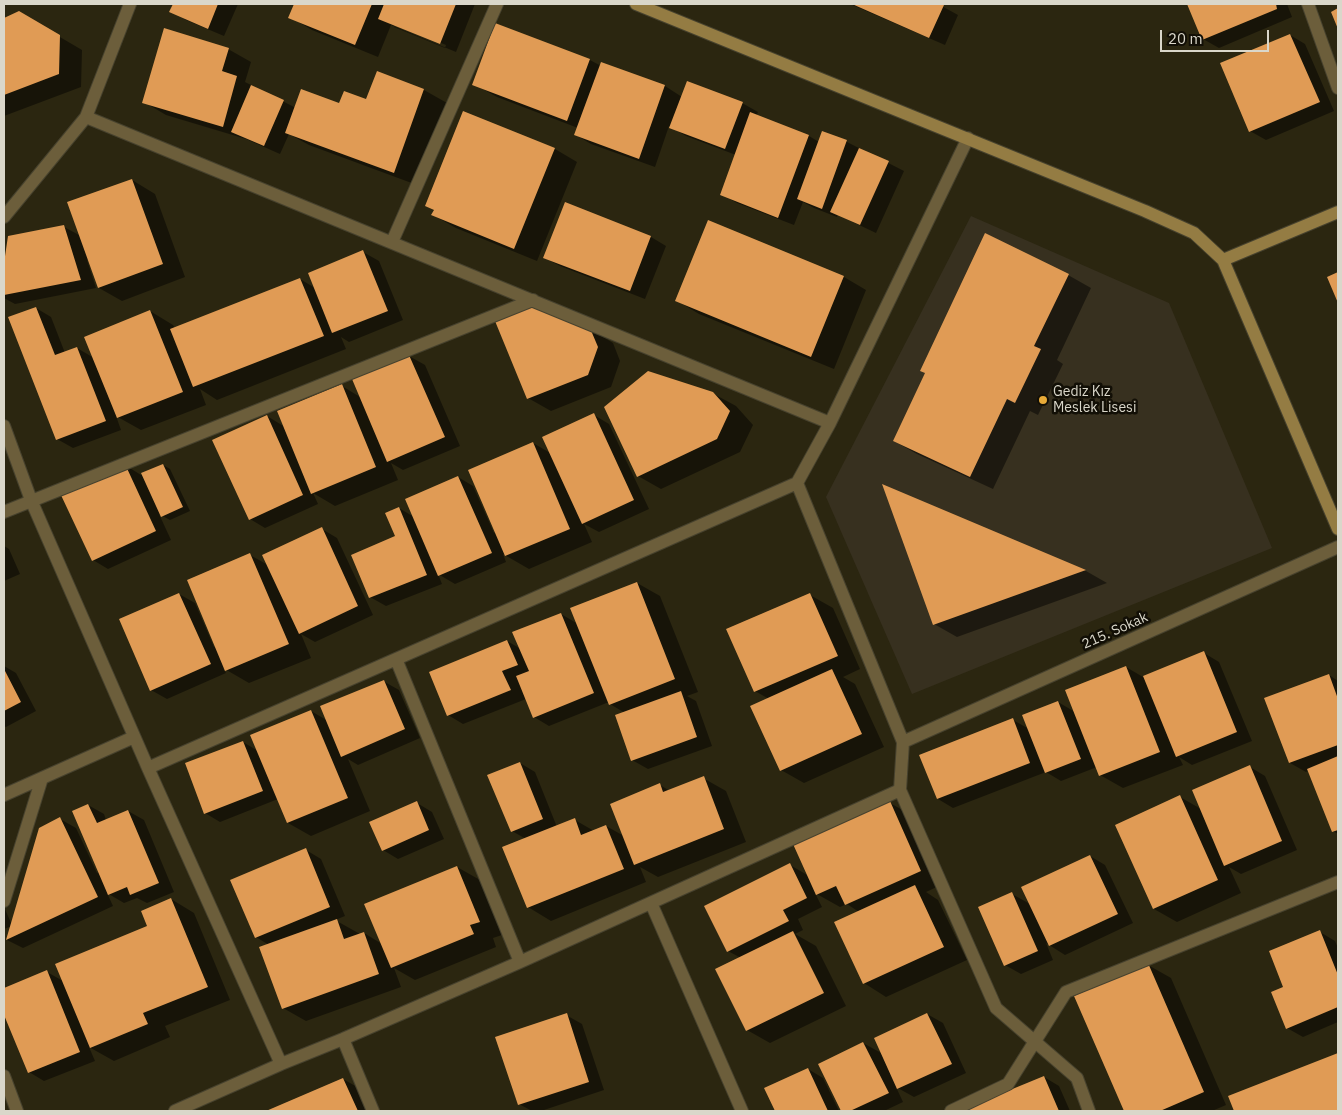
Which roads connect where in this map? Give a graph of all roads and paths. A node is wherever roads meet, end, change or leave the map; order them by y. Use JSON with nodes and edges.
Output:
{"nodes":[{"id":1,"x":130,"y":4,"type":"edge"},
{"id":2,"x":497,"y":4,"type":"edge"},
{"id":3,"x":636,"y":4,"type":"edge"},
{"id":4,"x":1308,"y":4,"type":"edge"},
{"id":5,"x":1338,"y":88,"type":"edge"},
{"id":6,"x":86,"y":117,"type":"junction"},
{"id":7,"x":968,"y":138,"type":"junction"},
{"id":8,"x":1338,"y":212,"type":"edge"},
{"id":9,"x":4,"y":217,"type":"edge"},
{"id":10,"x":392,"y":242,"type":"junction"},
{"id":11,"x":1224,"y":260,"type":"junction"},
{"id":12,"x":532,"y":300,"type":"junction"},
{"id":13,"x":830,"y":423,"type":"junction"},
{"id":14,"x":4,"y":426,"type":"edge"},
{"id":15,"x":798,"y":483,"type":"junction"},
{"id":16,"x":31,"y":500,"type":"junction"},
{"id":17,"x":4,"y":512,"type":"edge"},
{"id":18,"x":1338,"y":529,"type":"edge"},
{"id":19,"x":1338,"y":547,"type":"edge"},
{"id":20,"x":396,"y":659,"type":"junction"},
{"id":21,"x":134,"y":737,"type":"junction"},
{"id":22,"x":903,"y":742,"type":"junction"},
{"id":23,"x":148,"y":768,"type":"junction"},
{"id":24,"x":42,"y":778,"type":"junction"},
{"id":25,"x":900,"y":790,"type":"junction"},
{"id":26,"x":4,"y":795,"type":"edge"},
{"id":27,"x":1338,"y":882,"type":"edge"},
{"id":28,"x":4,"y":901,"type":"edge"},
{"id":29,"x":650,"y":903,"type":"junction"},
{"id":30,"x":520,"y":962,"type":"junction"},
{"id":31,"x":343,"y":1039,"type":"junction"},
{"id":32,"x":1034,"y":1042,"type":"junction"},
{"id":33,"x":280,"y":1064,"type":"junction"},
{"id":34,"x":4,"y":1076,"type":"edge"},
{"id":35,"x":17,"y":1111,"type":"edge"},
{"id":36,"x":174,"y":1111,"type":"edge"},
{"id":37,"x":373,"y":1111,"type":"edge"},
{"id":38,"x":742,"y":1111,"type":"edge"},
{"id":39,"x":951,"y":1111,"type":"edge"},
{"id":40,"x":1089,"y":1111,"type":"edge"}],
"edges":[{"from":1,"to":6,"type":"street"},
{"from":2,"to":10,"type":"street"},
{"from":3,"to":7,"type":"street"},
{"from":4,"to":5,"type":"street"},
{"from":6,"to":9,"type":"street"},
{"from":6,"to":10,"type":"street"},
{"from":7,"to":11,"type":"street"},
{"from":7,"to":13,"type":"street"},
{"from":8,"to":11,"type":"street"},
{"from":10,"to":12,"type":"street"},
{"from":11,"to":18,"type":"street"},
{"from":12,"to":13,"type":"street"},
{"from":12,"to":16,"type":"street"},
{"from":13,"to":15,"type":"street"},
{"from":14,"to":16,"type":"street"},
{"from":15,"to":20,"type":"street"},
{"from":15,"to":22,"type":"street"},
{"from":16,"to":17,"type":"street"},
{"from":16,"to":21,"type":"street"},
{"from":19,"to":22,"type":"street","name":"215. Sokak"},
{"from":20,"to":23,"type":"street"},
{"from":20,"to":30,"type":"street"},
{"from":21,"to":23,"type":"street"},
{"from":21,"to":24,"type":"street"},
{"from":22,"to":25,"type":"street"},
{"from":23,"to":33,"type":"street"},
{"from":24,"to":26,"type":"street"},
{"from":24,"to":28,"type":"street"},
{"from":25,"to":29,"type":"street"},
{"from":25,"to":32,"type":"street"},
{"from":27,"to":32,"type":"street"},
{"from":29,"to":30,"type":"street"},
{"from":29,"to":38,"type":"street"},
{"from":30,"to":31,"type":"street"},
{"from":31,"to":33,"type":"street"},
{"from":31,"to":37,"type":"street"},
{"from":32,"to":39,"type":"street"},
{"from":32,"to":40,"type":"street"},
{"from":33,"to":36,"type":"street"},
{"from":34,"to":35,"type":"street"}]}
